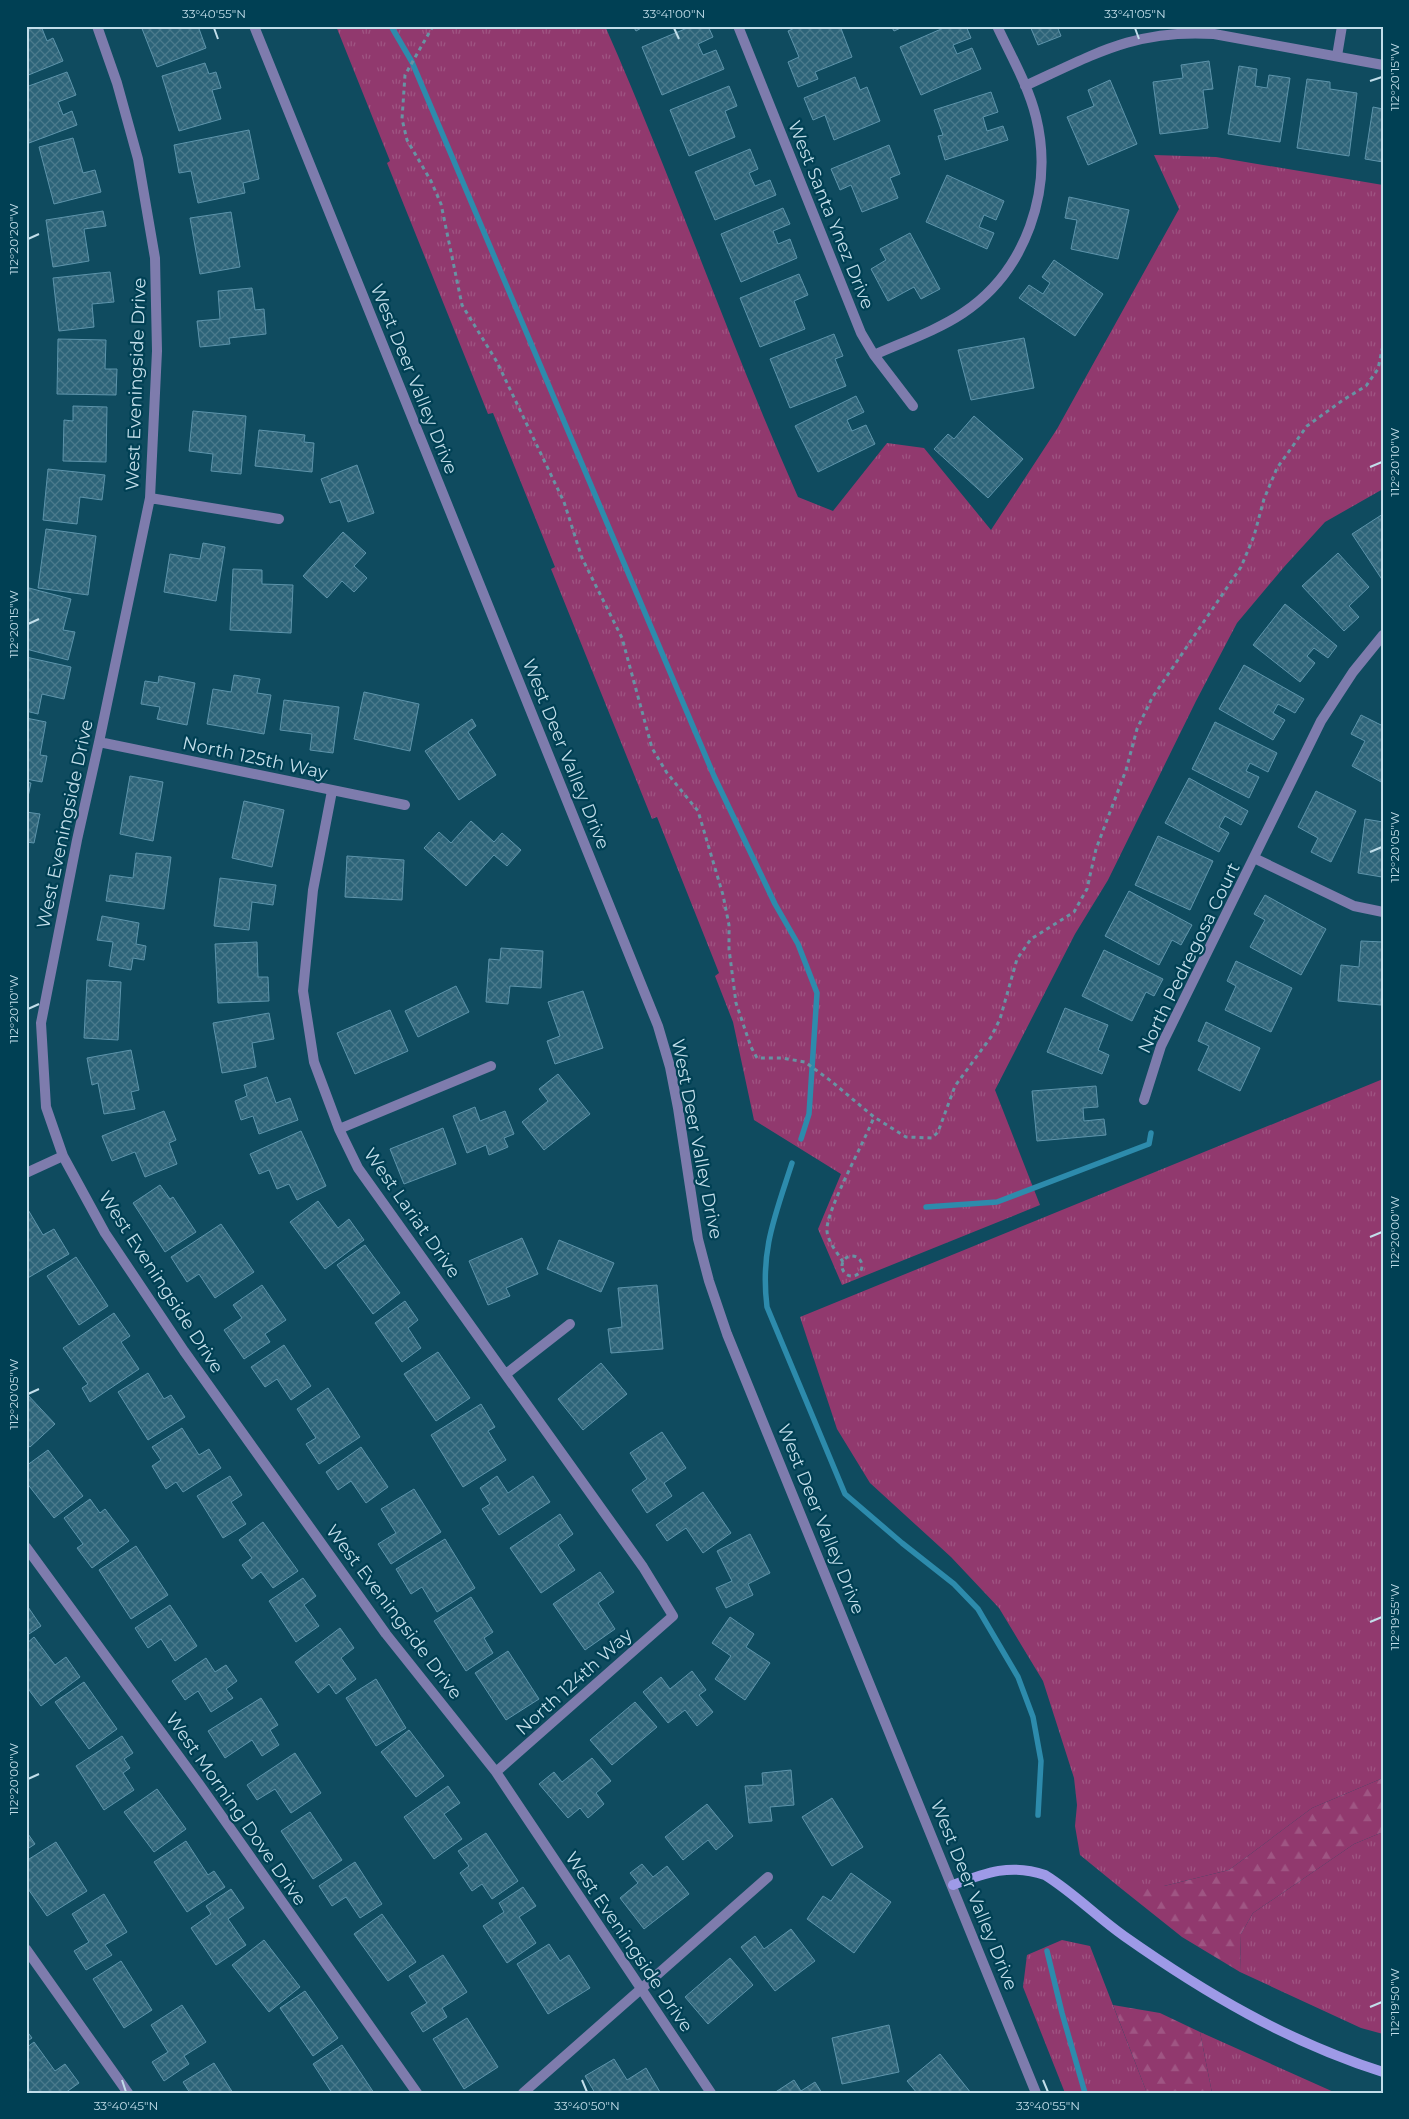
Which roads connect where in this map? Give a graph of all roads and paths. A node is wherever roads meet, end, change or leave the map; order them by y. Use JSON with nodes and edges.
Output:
{"nodes":[{"id":1,"x":97,"y":26,"type":"edge"},
{"id":2,"x":254,"y":26,"type":"edge"},
{"id":3,"x":433,"y":26,"type":"edge"},
{"id":4,"x":738,"y":26,"type":"edge"},
{"id":5,"x":997,"y":26,"type":"edge"},
{"id":6,"x":1342,"y":26,"type":"edge"},
{"id":7,"x":1337,"y":56,"type":"junction"},
{"id":8,"x":1383,"y":65,"type":"edge"},
{"id":9,"x":1026,"y":86,"type":"junction"},
{"id":10,"x":1383,"y":345,"type":"edge"},
{"id":11,"x":874,"y":355,"type":"junction"},
{"id":12,"x":913,"y":406,"type":"dead end"},
{"id":13,"x":150,"y":498,"type":"junction"},
{"id":14,"x":279,"y":519,"type":"dead end"},
{"id":15,"x":1383,"y":635,"type":"edge"},
{"id":16,"x":99,"y":742,"type":"junction"},
{"id":17,"x":332,"y":791,"type":"junction"},
{"id":18,"x":405,"y":805,"type":"dead end"},
{"id":19,"x":1254,"y":858,"type":"junction"},
{"id":20,"x":1383,"y":912,"type":"edge"},
{"id":21,"x":491,"y":1066,"type":"dead end"},
{"id":22,"x":1144,"y":1100,"type":"dead end"},
{"id":23,"x":874,"y":1116,"type":"junction"},
{"id":24,"x":339,"y":1129,"type":"junction"},
{"id":25,"x":63,"y":1156,"type":"junction"},
{"id":26,"x":26,"y":1173,"type":"edge"},
{"id":27,"x":843,"y":1262,"type":"junction"},
{"id":28,"x":570,"y":1324,"type":"dead end"},
{"id":29,"x":506,"y":1374,"type":"junction"},
{"id":30,"x":26,"y":1546,"type":"edge"},
{"id":31,"x":673,"y":1616,"type":"joint"},
{"id":32,"x":496,"y":1772,"type":"junction"},
{"id":33,"x":768,"y":1877,"type":"dead end"},
{"id":34,"x":953,"y":1885,"type":"junction"},
{"id":35,"x":26,"y":1949,"type":"edge"},
{"id":36,"x":641,"y":1990,"type":"junction"},
{"id":37,"x":1383,"y":2072,"type":"edge"},
{"id":38,"x":128,"y":2093,"type":"edge"},
{"id":39,"x":417,"y":2093,"type":"edge"},
{"id":40,"x":523,"y":2093,"type":"edge"},
{"id":41,"x":711,"y":2093,"type":"edge"},
{"id":42,"x":1036,"y":2093,"type":"edge"}],
"edges":[{"from":1,"to":13,"type":"street","name":"West Eveningside Drive"},
{"from":2,"to":34,"type":"street","name":"West Deer Valley Drive"},
{"from":3,"to":23,"type":"path"},
{"from":4,"to":11,"type":"street","name":"West Santa Ynez Drive"},
{"from":5,"to":9,"type":"street"},
{"from":6,"to":7,"type":"street"},
{"from":7,"to":8,"type":"street"},
{"from":7,"to":9,"type":"street"},
{"from":9,"to":11,"type":"street"},
{"from":10,"to":23,"type":"path"},
{"from":11,"to":12,"type":"street","name":"West Santa Ynez Drive"},
{"from":13,"to":14,"type":"street"},
{"from":13,"to":16,"type":"street","name":"West Eveningside Drive"},
{"from":15,"to":19,"type":"street","name":"North Pedregosa Court"},
{"from":16,"to":17,"type":"street","name":"North 125th Way"},
{"from":16,"to":25,"type":"street","name":"West Eveningside Drive"},
{"from":17,"to":18,"type":"street","name":"North 125th Way"},
{"from":17,"to":24,"type":"street","name":"West Lariat Drive"},
{"from":19,"to":20,"type":"street"},
{"from":19,"to":22,"type":"street","name":"North Pedregosa Court"},
{"from":21,"to":24,"type":"street"},
{"from":23,"to":27,"type":"path"},
{"from":24,"to":29,"type":"street","name":"West Lariat Drive"},
{"from":25,"to":26,"type":"street"},
{"from":25,"to":32,"type":"street","name":"West Eveningside Drive"},
{"from":27,"to":27,"type":"path"},
{"from":28,"to":29,"type":"street"},
{"from":29,"to":31,"type":"street","name":"West Lariat Drive"},
{"from":30,"to":39,"type":"street","name":"West Morning Dove Drive"},
{"from":31,"to":32,"type":"street","name":"North 124th Way"},
{"from":32,"to":36,"type":"street","name":"West Eveningside Drive"},
{"from":33,"to":36,"type":"street"},
{"from":34,"to":37,"type":"main road"},
{"from":34,"to":42,"type":"street","name":"West Deer Valley Drive"},
{"from":35,"to":38,"type":"street"},
{"from":36,"to":40,"type":"street"},
{"from":36,"to":41,"type":"street","name":"West Eveningside Drive"}]}
